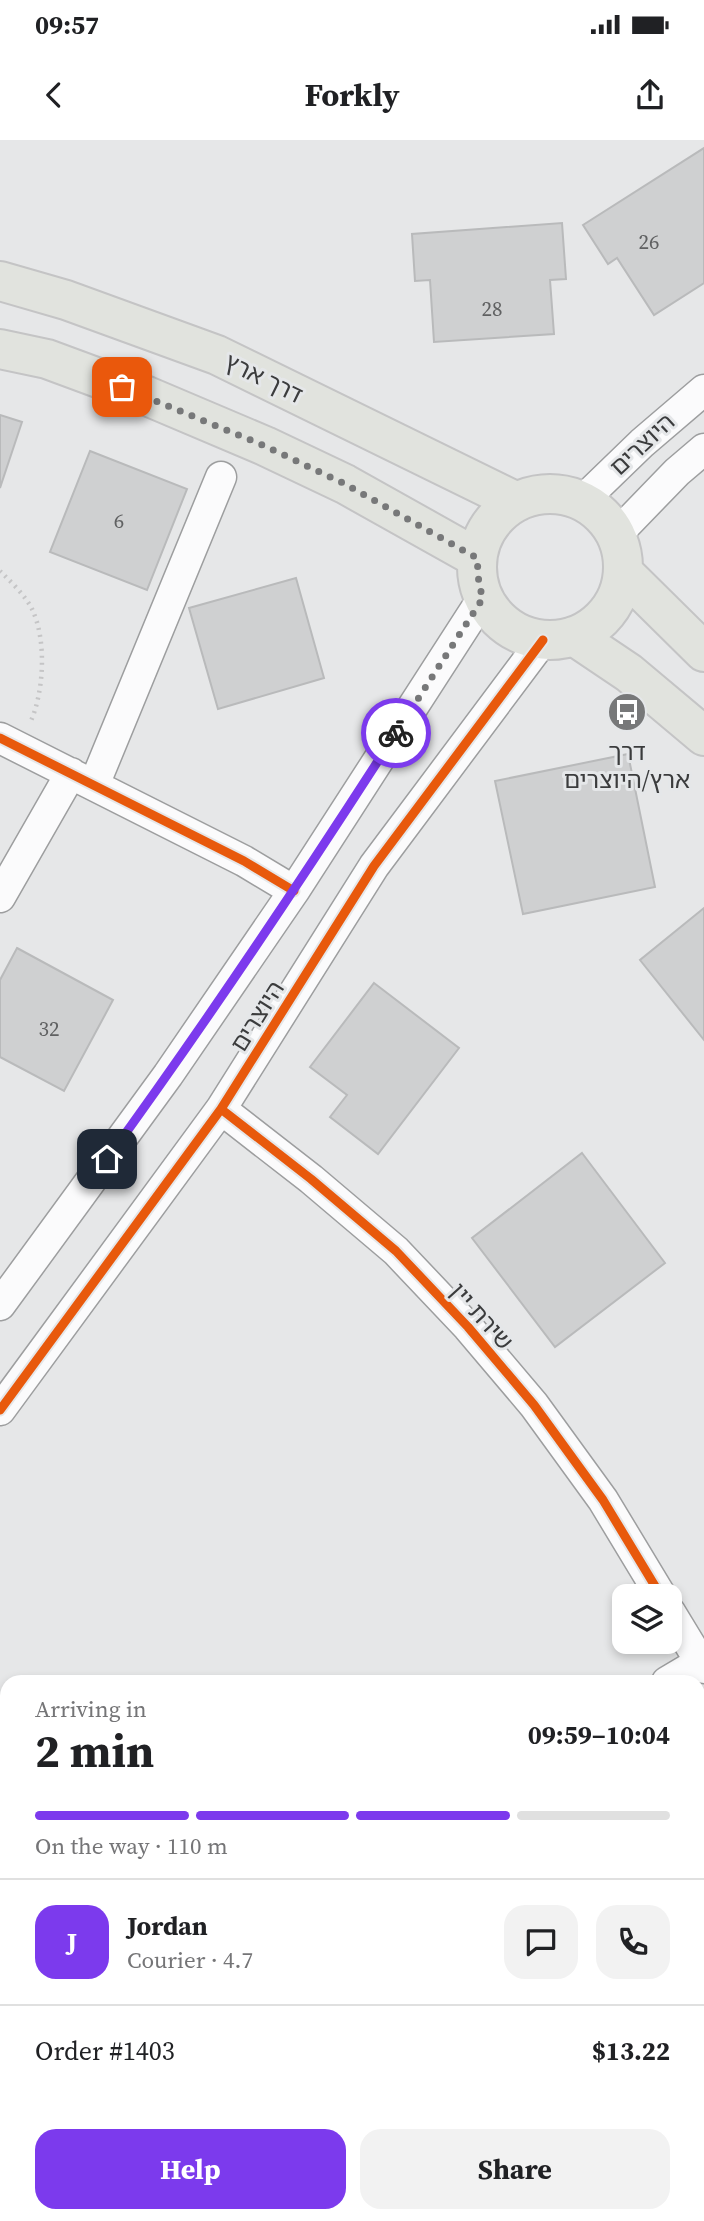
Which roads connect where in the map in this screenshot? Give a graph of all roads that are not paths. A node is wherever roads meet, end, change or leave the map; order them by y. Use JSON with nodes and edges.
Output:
{"nodes":[{"id":1,"x":0,"y":281,"type":"edge"},
{"id":2,"x":0,"y":349,"type":"edge"},
{"id":3,"x":704,"y":390,"type":"edge"},
{"id":4,"x":704,"y":449,"type":"edge"},
{"id":5,"x":221,"y":477,"type":"dead end"},
{"id":6,"x":582,"y":501,"type":"junction"},
{"id":7,"x":517,"y":502,"type":"junction"},
{"id":8,"x":616,"y":536,"type":"junction"},
{"id":9,"x":477,"y":558,"type":"junction"},
{"id":10,"x":623,"y":572,"type":"junction"},
{"id":11,"x":483,"y":598,"type":"junction"},
{"id":12,"x":559,"y":638,"type":"junction"},
{"id":13,"x":704,"y":652,"type":"edge"},
{"id":14,"x":704,"y":736,"type":"edge"},
{"id":15,"x":10,"y":743,"type":"edge"},
{"id":16,"x":83,"y":779,"type":"junction"},
{"id":17,"x":294,"y":891,"type":"junction"},
{"id":18,"x":0,"y":897,"type":"edge"},
{"id":19,"x":221,"y":1109,"type":"junction"},
{"id":20,"x":0,"y":1305,"type":"edge"},
{"id":21,"x":0,"y":1410,"type":"edge"},
{"id":22,"x":654,"y":1584,"type":"edge"},
{"id":23,"x":682,"y":1631,"type":"edge"},
{"id":24,"x":703,"y":1663,"type":"edge"},
{"id":25,"x":680,"y":1675,"type":"edge"}],
"edges":[{"from":1,"to":7,"type":"main road","name":"דרך ארץ"},
{"from":2,"to":9,"type":"main road"},
{"from":3,"to":6,"type":"street","name":"היוצרים"},
{"from":4,"to":8,"type":"street","name":"היוצרים"},
{"from":5,"to":16,"type":"street"},
{"from":6,"to":7,"type":"main road"},
{"from":6,"to":8,"type":"main road"},
{"from":7,"to":9,"type":"main road"},
{"from":8,"to":10,"type":"main road"},
{"from":9,"to":11,"type":"main road"},
{"from":10,"to":12,"type":"main road"},
{"from":10,"to":13,"type":"main road"},
{"from":11,"to":12,"type":"main road"},
{"from":11,"to":17,"type":"street","name":"היוצרים"},
{"from":12,"to":14,"type":"main road"},
{"from":12,"to":19,"type":"street","name":"היוצרים"},
{"from":15,"to":16,"type":"street"},
{"from":16,"to":17,"type":"street"},
{"from":16,"to":18,"type":"street"},
{"from":17,"to":20,"type":"street","name":"היוצרים"},
{"from":19,"to":21,"type":"street","name":"היוצרים"},
{"from":19,"to":22,"type":"street","name":"שירת יין"},
{"from":23,"to":24,"type":"street"},
{"from":24,"to":25,"type":"street"}]}
